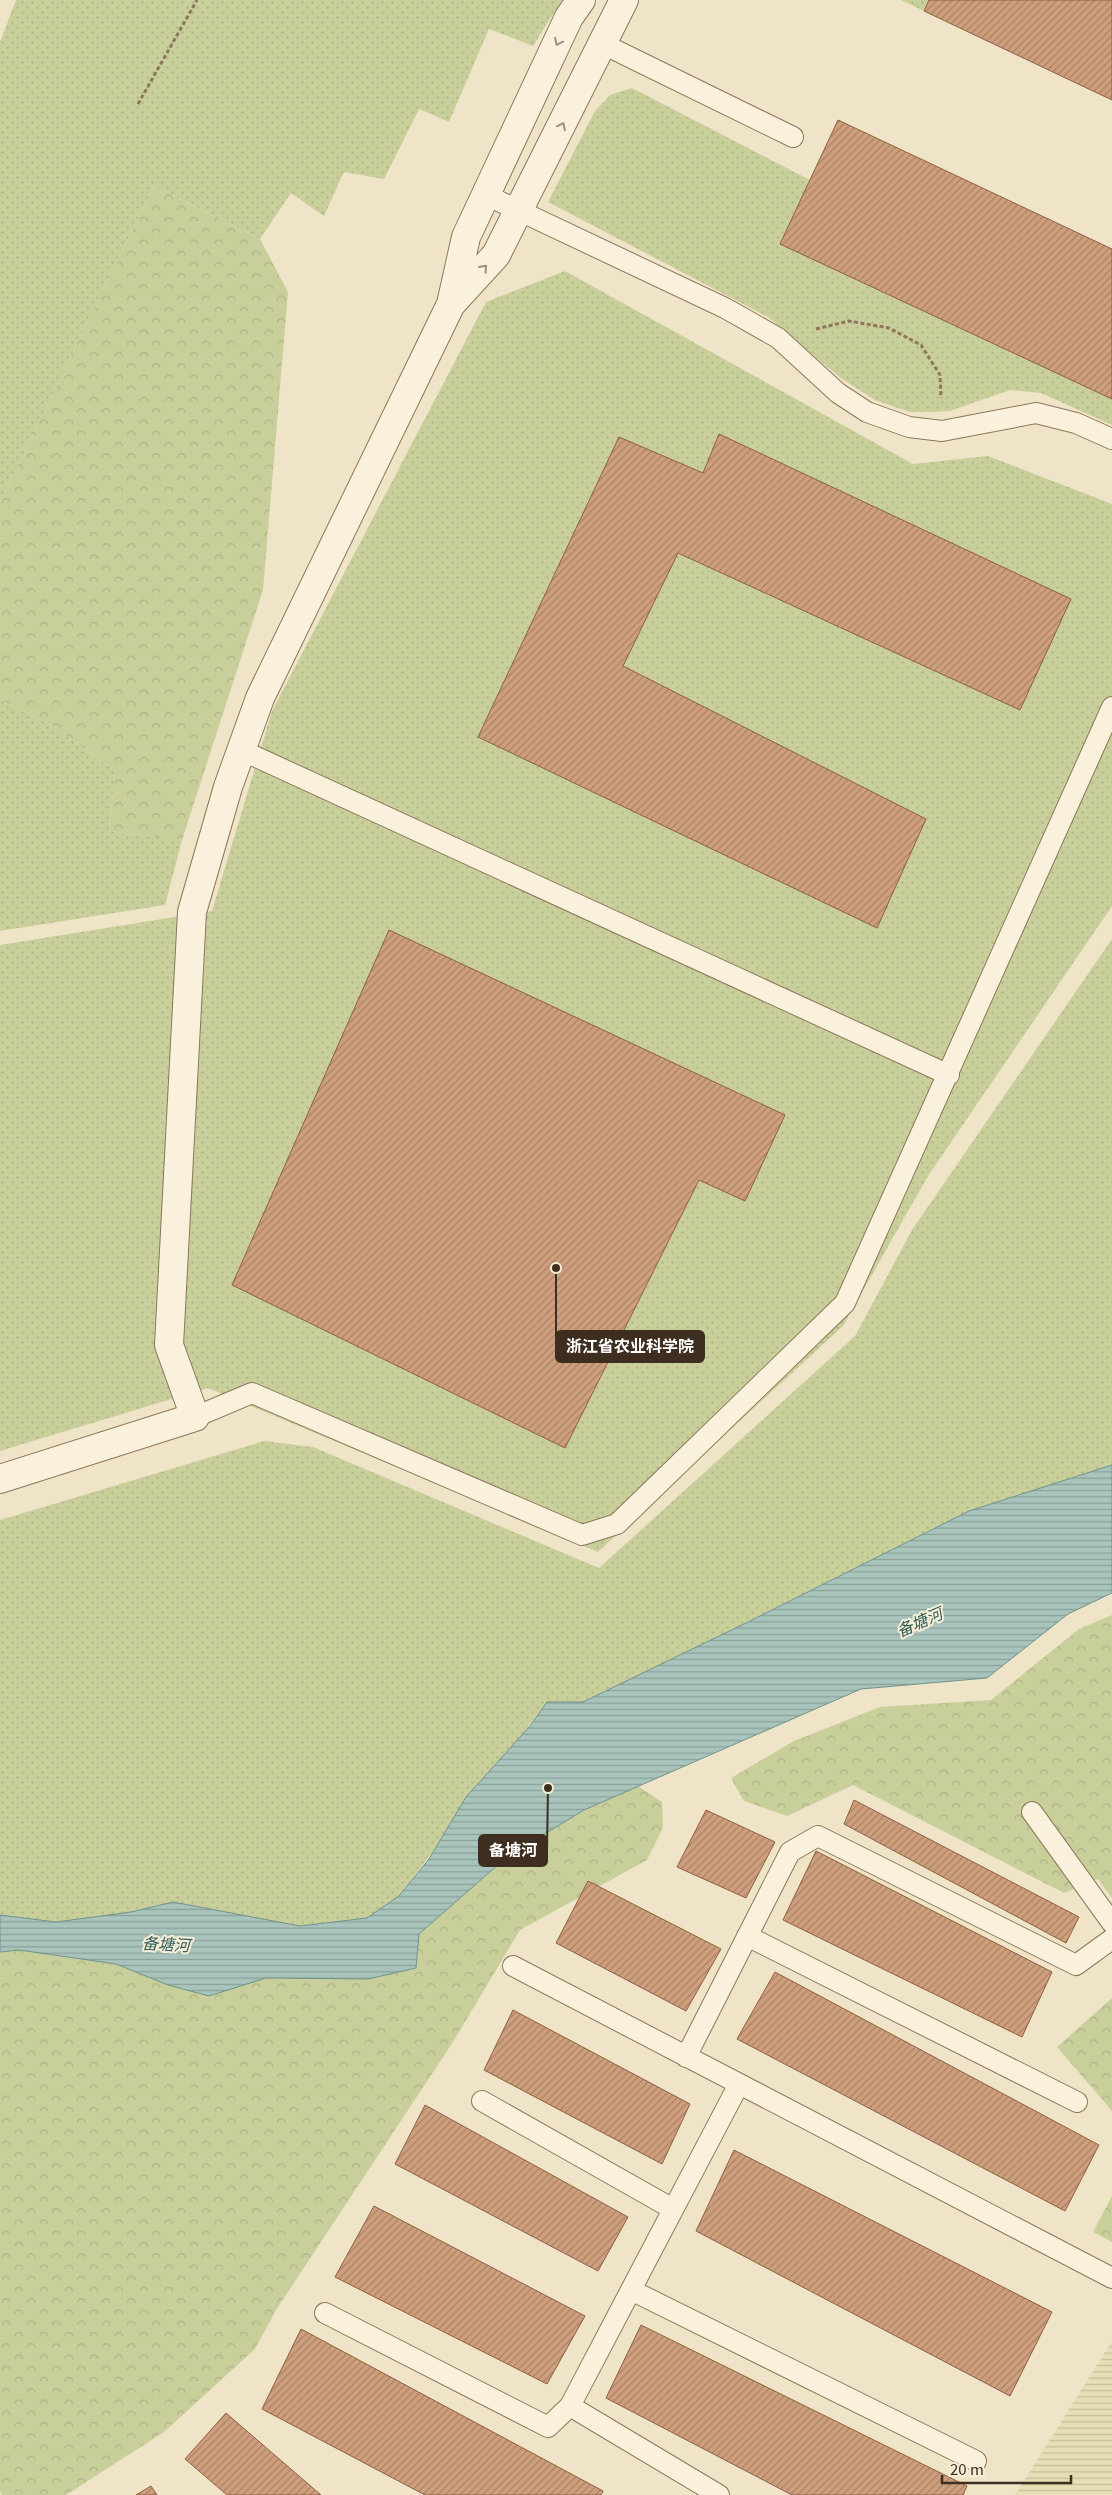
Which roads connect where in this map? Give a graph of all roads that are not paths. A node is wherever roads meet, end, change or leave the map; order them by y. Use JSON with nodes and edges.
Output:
{"nodes":[{"id":1,"x":582,"y":0,"type":"edge"},
{"id":2,"x":624,"y":0,"type":"edge"},
{"id":3,"x":602,"y":44,"type":"junction"},
{"id":4,"x":793,"y":137,"type":"dead end"},
{"id":5,"x":486,"y":195,"type":"junction"},
{"id":6,"x":520,"y":212,"type":"junction"},
{"id":7,"x":451,"y":304,"type":"junction"},
{"id":8,"x":1112,"y":439,"type":"edge"},
{"id":9,"x":1112,"y":707,"type":"edge"},
{"id":10,"x":241,"y":750,"type":"junction"},
{"id":11,"x":949,"y":1075,"type":"junction"},
{"id":12,"x":195,"y":1417,"type":"junction"},
{"id":13,"x":0,"y":1479,"type":"edge"},
{"id":14,"x":1032,"y":1812,"type":"dead end"},
{"id":15,"x":1112,"y":1924,"type":"edge"},
{"id":16,"x":748,"y":1936,"type":"junction"},
{"id":17,"x":1112,"y":1938,"type":"edge"},
{"id":18,"x":513,"y":1966,"type":"dead end"},
{"id":19,"x":686,"y":2057,"type":"junction"},
{"id":20,"x":739,"y":2084,"type":"junction"},
{"id":21,"x":482,"y":2101,"type":"dead end"},
{"id":22,"x":1077,"y":2102,"type":"dead end"},
{"id":23,"x":673,"y":2209,"type":"junction"},
{"id":24,"x":1112,"y":2278,"type":"edge"},
{"id":25,"x":631,"y":2290,"type":"junction"},
{"id":26,"x":325,"y":2313,"type":"dead end"},
{"id":27,"x":570,"y":2406,"type":"junction"},
{"id":28,"x":976,"y":2461,"type":"dead end"},
{"id":29,"x":719,"y":2495,"type":"edge"}],
"edges":[{"from":1,"to":5,"type":"street","one_way":true},
{"from":2,"to":3,"type":"street"},
{"from":3,"to":4,"type":"lane"},
{"from":6,"to":3,"type":"street","one_way":true},
{"from":5,"to":6,"type":"lane"},
{"from":5,"to":7,"type":"street"},
{"from":7,"to":6,"type":"street","one_way":true},
{"from":6,"to":8,"type":"lane"},
{"from":7,"to":10,"type":"street"},
{"from":9,"to":11,"type":"lane"},
{"from":10,"to":11,"type":"lane"},
{"from":10,"to":12,"type":"street"},
{"from":11,"to":12,"type":"lane"},
{"from":12,"to":13,"type":"street"},
{"from":14,"to":15,"type":"lane"},
{"from":16,"to":17,"type":"lane"},
{"from":16,"to":19,"type":"lane"},
{"from":16,"to":22,"type":"lane"},
{"from":18,"to":19,"type":"lane"},
{"from":19,"to":20,"type":"lane"},
{"from":20,"to":23,"type":"lane"},
{"from":20,"to":24,"type":"lane"},
{"from":21,"to":23,"type":"lane"},
{"from":23,"to":25,"type":"lane"},
{"from":25,"to":27,"type":"lane"},
{"from":25,"to":28,"type":"lane"},
{"from":26,"to":27,"type":"lane"},
{"from":27,"to":29,"type":"lane"}]}
